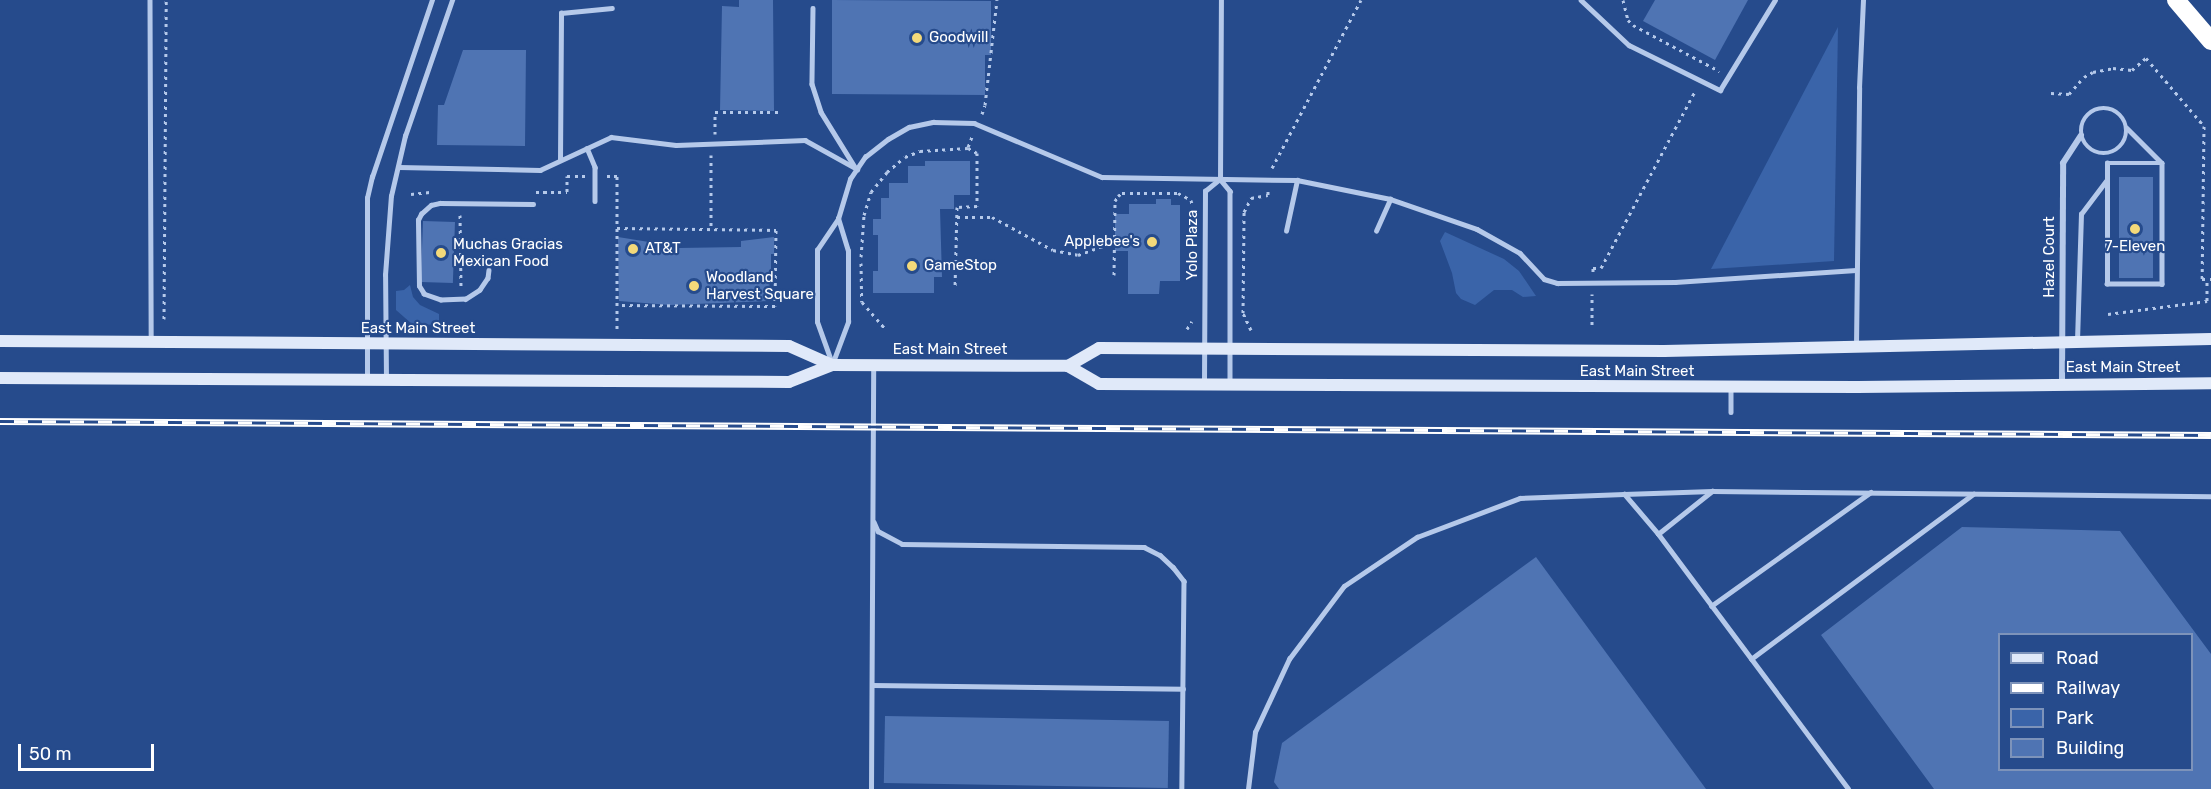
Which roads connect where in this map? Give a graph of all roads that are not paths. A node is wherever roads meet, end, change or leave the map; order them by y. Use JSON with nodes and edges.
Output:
{"nodes":[{"id":1,"x":150,"y":0,"type":"edge"},
{"id":2,"x":432,"y":0,"type":"edge"},
{"id":3,"x":452,"y":0,"type":"edge"},
{"id":4,"x":1221,"y":0,"type":"edge"},
{"id":5,"x":1581,"y":0,"type":"edge"},
{"id":6,"x":1775,"y":0,"type":"edge"},
{"id":7,"x":1863,"y":0,"type":"edge"},
{"id":8,"x":2176,"y":0,"type":"edge"},
{"id":9,"x":612,"y":8,"type":"dead end"},
{"id":10,"x":813,"y":8,"type":"dead end"},
{"id":11,"x":2211,"y":41,"type":"edge"},
{"id":12,"x":2127,"y":128,"type":"junction"},
{"id":13,"x":2081,"y":135,"type":"junction"},
{"id":14,"x":587,"y":148,"type":"junction"},
{"id":15,"x":2107,"y":154,"type":"junction"},
{"id":16,"x":560,"y":160,"type":"junction"},
{"id":17,"x":2107,"y":163,"type":"junction"},
{"id":18,"x":2162,"y":163,"type":"junction"},
{"id":19,"x":399,"y":167,"type":"junction"},
{"id":20,"x":857,"y":169,"type":"junction"},
{"id":21,"x":1220,"y":179,"type":"junction"},
{"id":22,"x":1297,"y":180,"type":"junction"},
{"id":23,"x":2107,"y":180,"type":"junction"},
{"id":24,"x":1390,"y":199,"type":"junction"},
{"id":25,"x":595,"y":201,"type":"dead end"},
{"id":26,"x":534,"y":204,"type":"dead end"},
{"id":27,"x":838,"y":219,"type":"junction"},
{"id":28,"x":1286,"y":231,"type":"dead end"},
{"id":29,"x":1377,"y":231,"type":"dead end"},
{"id":30,"x":489,"y":270,"type":"dead end"},
{"id":31,"x":1856,"y":270,"type":"junction"},
{"id":32,"x":2211,"y":339,"type":"edge"},
{"id":33,"x":0,"y":341,"type":"edge"},
{"id":34,"x":2062,"y":341,"type":"junction"},
{"id":35,"x":2077,"y":341,"type":"junction"},
{"id":36,"x":151,"y":342,"type":"junction"},
{"id":37,"x":366,"y":344,"type":"junction"},
{"id":38,"x":385,"y":344,"type":"junction"},
{"id":39,"x":1856,"y":346,"type":"junction"},
{"id":40,"x":1204,"y":349,"type":"junction"},
{"id":41,"x":1230,"y":349,"type":"junction"},
{"id":42,"x":832,"y":365,"type":"junction"},
{"id":43,"x":873,"y":365,"type":"junction"},
{"id":44,"x":1068,"y":366,"type":"junction"},
{"id":45,"x":0,"y":378,"type":"edge"},
{"id":46,"x":367,"y":380,"type":"junction"},
{"id":47,"x":386,"y":380,"type":"junction"},
{"id":48,"x":2211,"y":383,"type":"edge"},
{"id":49,"x":1204,"y":384,"type":"junction"},
{"id":50,"x":2062,"y":384,"type":"junction"},
{"id":51,"x":1230,"y":385,"type":"junction"},
{"id":52,"x":1731,"y":387,"type":"junction"},
{"id":53,"x":1731,"y":412,"type":"dead end"},
{"id":54,"x":1712,"y":491,"type":"junction"},
{"id":55,"x":1871,"y":492,"type":"junction"},
{"id":56,"x":1624,"y":494,"type":"junction"},
{"id":57,"x":1974,"y":494,"type":"junction"},
{"id":58,"x":2211,"y":496,"type":"edge"},
{"id":59,"x":874,"y":522,"type":"junction"},
{"id":60,"x":1658,"y":534,"type":"junction"},
{"id":61,"x":1711,"y":606,"type":"junction"},
{"id":62,"x":1751,"y":659,"type":"junction"},
{"id":63,"x":872,"y":685,"type":"junction"},
{"id":64,"x":1183,"y":689,"type":"junction"},
{"id":65,"x":871,"y":789,"type":"edge"},
{"id":66,"x":1182,"y":789,"type":"edge"},
{"id":67,"x":1248,"y":789,"type":"edge"},
{"id":68,"x":1848,"y":789,"type":"edge"}],
"edges":[{"from":1,"to":36,"type":"lane"},
{"from":2,"to":37,"type":"lane"},
{"from":3,"to":19,"type":"lane"},
{"from":4,"to":21,"type":"lane"},
{"from":5,"to":6,"type":"lane"},
{"from":7,"to":31,"type":"lane"},
{"from":8,"to":11,"type":"highway"},
{"from":9,"to":16,"type":"lane"},
{"from":10,"to":20,"type":"lane"},
{"from":12,"to":13,"type":"lane"},
{"from":12,"to":15,"type":"lane"},
{"from":12,"to":18,"type":"lane"},
{"from":13,"to":15,"type":"lane"},
{"from":13,"to":34,"type":"street","name":"Hazel Court"},
{"from":14,"to":16,"type":"lane"},
{"from":14,"to":20,"type":"lane"},
{"from":14,"to":25,"type":"lane"},
{"from":15,"to":17,"type":"lane"},
{"from":16,"to":19,"type":"lane"},
{"from":17,"to":18,"type":"lane"},
{"from":17,"to":23,"type":"lane"},
{"from":18,"to":23,"type":"lane"},
{"from":19,"to":38,"type":"lane"},
{"from":20,"to":21,"type":"lane"},
{"from":20,"to":27,"type":"lane"},
{"from":21,"to":22,"type":"lane"},
{"from":21,"to":40,"type":"lane","name":"Yolo Plaza"},
{"from":21,"to":41,"type":"lane"},
{"from":22,"to":24,"type":"lane"},
{"from":22,"to":28,"type":"lane"},
{"from":23,"to":35,"type":"lane"},
{"from":24,"to":29,"type":"lane"},
{"from":24,"to":31,"type":"lane"},
{"from":26,"to":30,"type":"lane"},
{"from":27,"to":42,"type":"lane"},
{"from":27,"to":42,"type":"lane"},
{"from":31,"to":39,"type":"lane"},
{"from":32,"to":35,"type":"main road","name":"East Main Street"},
{"from":33,"to":36,"type":"main road","name":"East Main Street"},
{"from":34,"to":35,"type":"main road","name":"East Main Street"},
{"from":34,"to":39,"type":"main road","name":"East Main Street"},
{"from":34,"to":50,"type":"street","name":"Hazel Court"},
{"from":36,"to":37,"type":"main road","name":"East Main Street"},
{"from":37,"to":38,"type":"main road","name":"East Main Street"},
{"from":37,"to":46,"type":"lane"},
{"from":38,"to":42,"type":"main road","name":"East Main Street"},
{"from":38,"to":47,"type":"lane"},
{"from":39,"to":41,"type":"main road","name":"East Main Street"},
{"from":40,"to":41,"type":"main road","name":"East Main Street"},
{"from":40,"to":44,"type":"main road","name":"East Main Street"},
{"from":40,"to":49,"type":"lane","name":"Yolo Plaza"},
{"from":41,"to":51,"type":"lane"},
{"from":42,"to":43,"type":"main road","name":"East Main Street"},
{"from":42,"to":47,"type":"main road","name":"East Main Street"},
{"from":43,"to":44,"type":"main road","name":"East Main Street"},
{"from":43,"to":59,"type":"lane"},
{"from":44,"to":49,"type":"main road","name":"East Main Street"},
{"from":45,"to":46,"type":"main road","name":"East Main Street"},
{"from":46,"to":47,"type":"main road","name":"East Main Street"},
{"from":48,"to":50,"type":"main road","name":"East Main Street"},
{"from":49,"to":51,"type":"main road","name":"East Main Street"},
{"from":50,"to":52,"type":"main road","name":"East Main Street"},
{"from":51,"to":52,"type":"main road","name":"East Main Street"},
{"from":52,"to":53,"type":"lane"},
{"from":54,"to":55,"type":"lane"},
{"from":54,"to":56,"type":"lane"},
{"from":54,"to":60,"type":"lane"},
{"from":55,"to":57,"type":"lane"},
{"from":55,"to":61,"type":"lane"},
{"from":56,"to":60,"type":"lane"},
{"from":56,"to":67,"type":"lane"},
{"from":57,"to":58,"type":"lane"},
{"from":57,"to":62,"type":"lane"},
{"from":59,"to":63,"type":"lane"},
{"from":59,"to":64,"type":"lane"},
{"from":60,"to":61,"type":"lane"},
{"from":61,"to":62,"type":"lane"},
{"from":62,"to":68,"type":"lane"},
{"from":63,"to":64,"type":"lane"},
{"from":63,"to":65,"type":"lane"},
{"from":64,"to":66,"type":"lane"}]}
